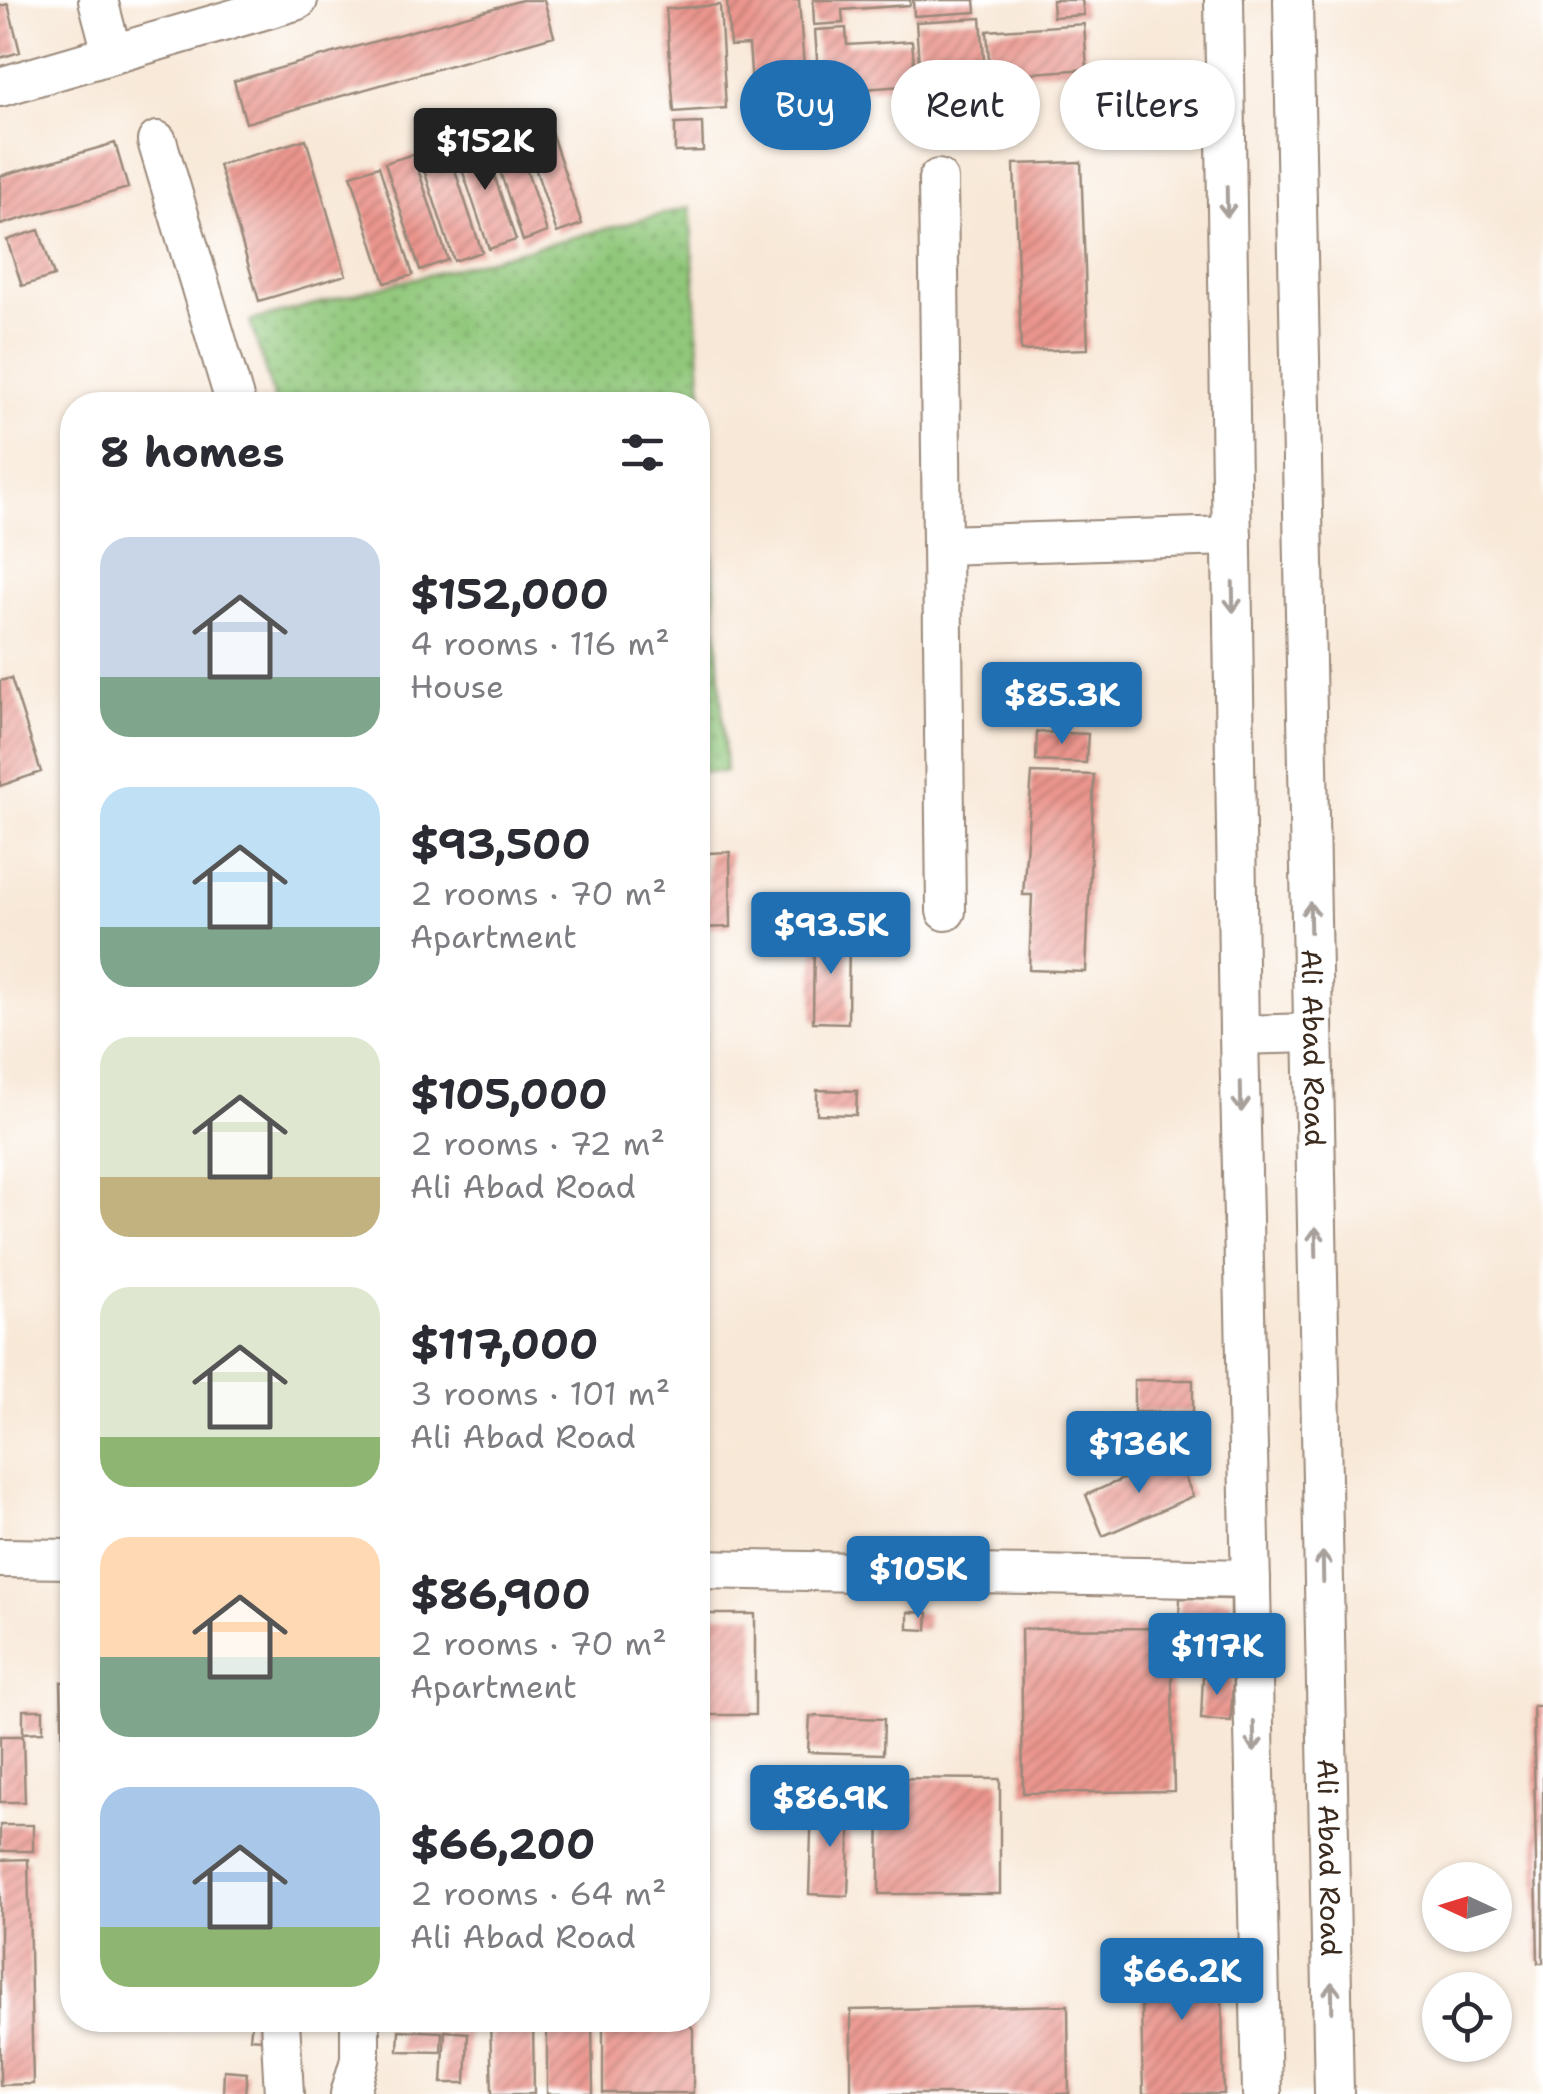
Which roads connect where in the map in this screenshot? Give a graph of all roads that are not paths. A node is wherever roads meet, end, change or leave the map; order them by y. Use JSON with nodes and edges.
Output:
{"nodes":[{"id":1,"x":98,"y":0,"type":"edge"},
{"id":2,"x":298,"y":0,"type":"edge"},
{"id":3,"x":1224,"y":0,"type":"edge"},
{"id":4,"x":1293,"y":0,"type":"edge"},
{"id":5,"x":112,"y":53,"type":"junction"},
{"id":6,"x":0,"y":87,"type":"edge"},
{"id":7,"x":157,"y":141,"type":"dead end"},
{"id":8,"x":938,"y":179,"type":"dead end"},
{"id":9,"x":232,"y":392,"type":"edge"},
{"id":10,"x":1232,"y":536,"type":"junction"},
{"id":11,"x":942,"y":546,"type":"junction"},
{"id":12,"x":946,"y":910,"type":"dead end"},
{"id":13,"x":1312,"y":1033,"type":"junction"},
{"id":14,"x":1239,"y":1035,"type":"junction"},
{"id":15,"x":0,"y":1558,"type":"edge"},
{"id":16,"x":60,"y":1560,"type":"edge"},
{"id":17,"x":710,"y":1569,"type":"edge"},
{"id":18,"x":1251,"y":1578,"type":"junction"},
{"id":19,"x":281,"y":2032,"type":"edge"},
{"id":20,"x":360,"y":2032,"type":"edge"},
{"id":21,"x":284,"y":2094,"type":"edge"},
{"id":22,"x":350,"y":2094,"type":"edge"},
{"id":23,"x":1262,"y":2094,"type":"edge"},
{"id":24,"x":1334,"y":2094,"type":"edge"}],
"edges":[{"from":1,"to":5,"type":"street"},
{"from":2,"to":5,"type":"street"},
{"from":3,"to":10,"type":"street","one_way":true},
{"from":13,"to":4,"type":"street","name":"Ali Abad Road","one_way":true},
{"from":5,"to":6,"type":"street"},
{"from":7,"to":9,"type":"street"},
{"from":8,"to":11,"type":"street"},
{"from":10,"to":11,"type":"street"},
{"from":10,"to":14,"type":"street","one_way":true},
{"from":11,"to":12,"type":"street"},
{"from":13,"to":14,"type":"street"},
{"from":24,"to":13,"type":"street","name":"Ali Abad Road","one_way":true},
{"from":14,"to":18,"type":"street","one_way":true},
{"from":15,"to":16,"type":"street"},
{"from":17,"to":18,"type":"street"},
{"from":18,"to":23,"type":"street","one_way":true},
{"from":19,"to":21,"type":"street"},
{"from":20,"to":22,"type":"street"}]}
